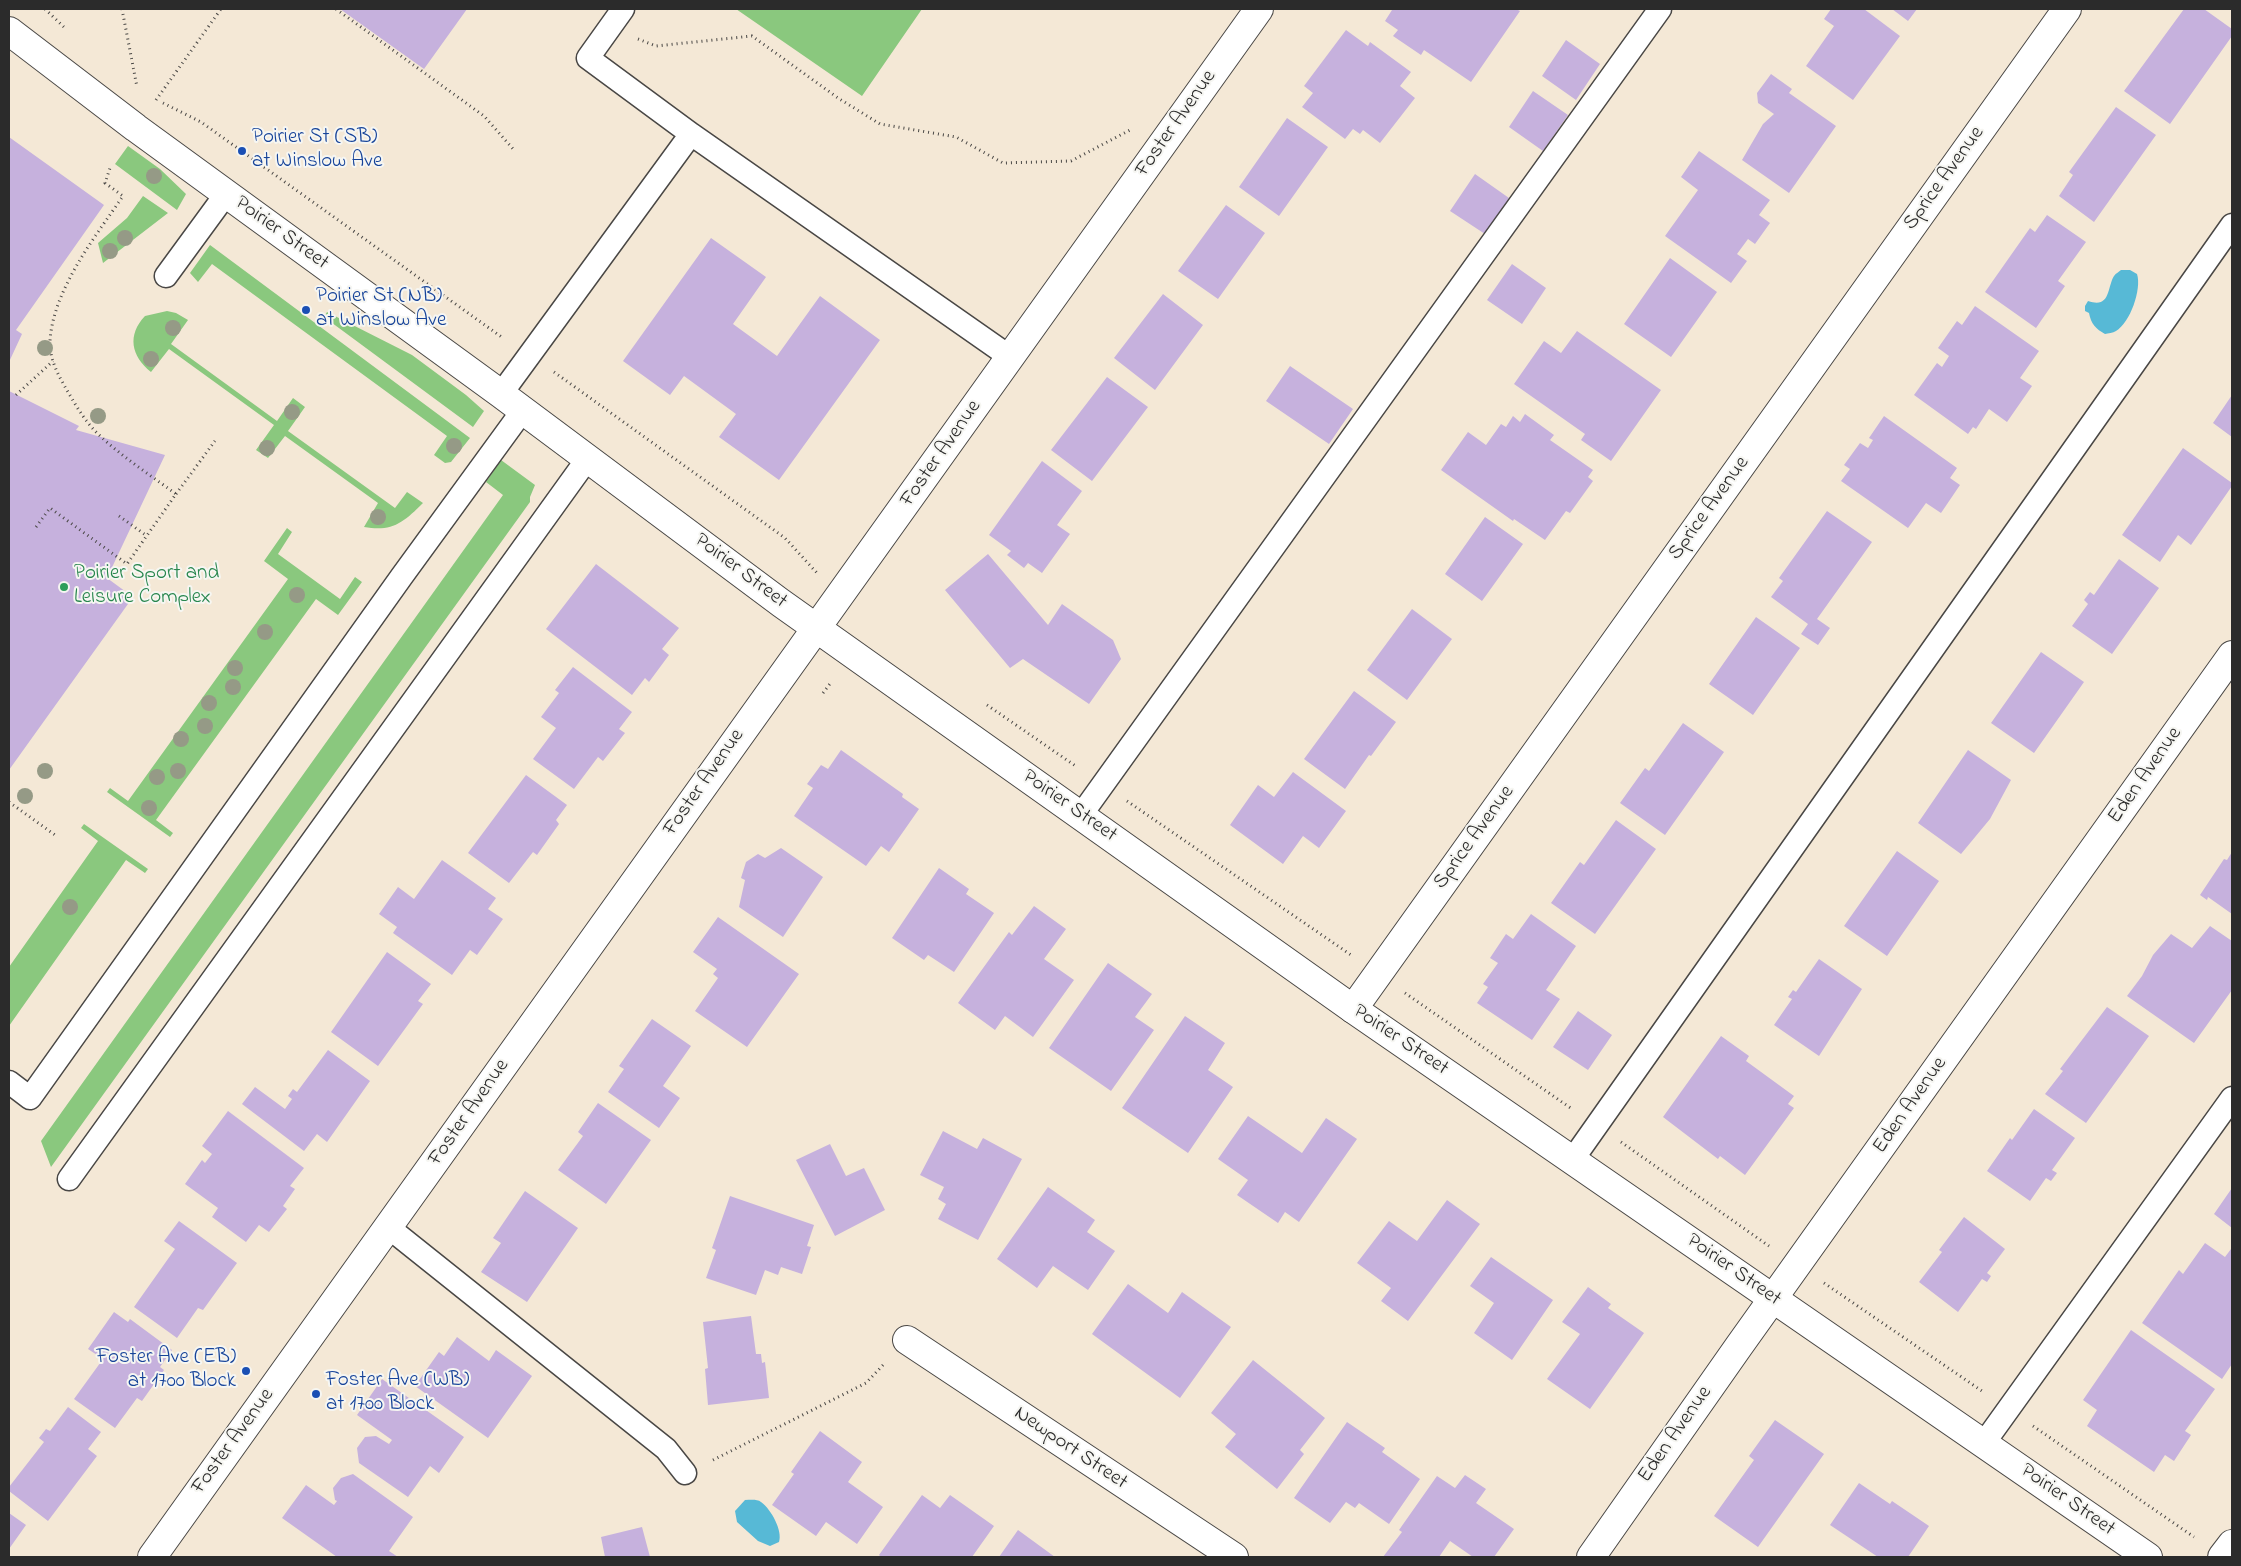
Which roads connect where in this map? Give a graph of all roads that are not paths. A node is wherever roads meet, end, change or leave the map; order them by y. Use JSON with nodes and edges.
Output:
{"nodes":[{"id":1,"x":1259,"y":9,"type":"edge"},
{"id":2,"x":1660,"y":9,"type":"edge"},
{"id":3,"x":2067,"y":9,"type":"edge"},
{"id":4,"x":618,"y":15,"type":"edge"},
{"id":5,"x":9,"y":31,"type":"edge"},
{"id":6,"x":691,"y":134,"type":"junction"},
{"id":7,"x":226,"y":194,"type":"junction"},
{"id":8,"x":2232,"y":225,"type":"edge"},
{"id":9,"x":166,"y":276,"type":"dead end"},
{"id":10,"x":1010,"y":357,"type":"junction"},
{"id":11,"x":501,"y":394,"type":"junction"},
{"id":12,"x":523,"y":410,"type":"junction"},
{"id":13,"x":588,"y":458,"type":"junction"},
{"id":14,"x":816,"y":628,"type":"junction"},
{"id":15,"x":2232,"y":655,"type":"edge"},
{"id":16,"x":1081,"y":815,"type":"junction"},
{"id":17,"x":1353,"y":1009,"type":"junction"},
{"id":18,"x":9,"y":1082,"type":"edge"},
{"id":19,"x":2232,"y":1098,"type":"edge"},
{"id":20,"x":1573,"y":1159,"type":"junction"},
{"id":21,"x":69,"y":1179,"type":"dead end"},
{"id":22,"x":388,"y":1227,"type":"junction"},
{"id":23,"x":1773,"y":1299,"type":"junction"},
{"id":24,"x":907,"y":1340,"type":"road end"},
{"id":25,"x":1984,"y":1443,"type":"junction"},
{"id":26,"x":686,"y":1474,"type":"road end"},
{"id":27,"x":2232,"y":1544,"type":"edge"},
{"id":28,"x":152,"y":1557,"type":"edge"},
{"id":29,"x":1234,"y":1557,"type":"edge"},
{"id":30,"x":1591,"y":1557,"type":"edge"},
{"id":31,"x":2148,"y":1557,"type":"edge"},
{"id":32,"x":2222,"y":1557,"type":"edge"}],
"edges":[{"from":1,"to":10,"type":"street","name":"Foster Avenue"},
{"from":2,"to":16,"type":"lane"},
{"from":3,"to":17,"type":"street","name":"Sprice Avenue"},
{"from":4,"to":6,"type":"lane"},
{"from":5,"to":7,"type":"street","name":"Poirier Street"},
{"from":6,"to":10,"type":"lane"},
{"from":6,"to":11,"type":"lane"},
{"from":7,"to":9,"type":"lane"},
{"from":7,"to":11,"type":"street","name":"Poirier Street"},
{"from":8,"to":20,"type":"lane"},
{"from":10,"to":14,"type":"street","name":"Foster Avenue"},
{"from":11,"to":12,"type":"street","name":"Poirier Street"},
{"from":12,"to":13,"type":"street","name":"Poirier Street"},
{"from":12,"to":18,"type":"lane"},
{"from":13,"to":14,"type":"street","name":"Poirier Street"},
{"from":13,"to":21,"type":"lane"},
{"from":14,"to":16,"type":"street","name":"Poirier Street"},
{"from":14,"to":22,"type":"street","name":"Foster Avenue"},
{"from":15,"to":23,"type":"street","name":"Eden Avenue"},
{"from":16,"to":17,"type":"street","name":"Poirier Street"},
{"from":17,"to":20,"type":"street","name":"Poirier Street"},
{"from":19,"to":25,"type":"lane"},
{"from":20,"to":23,"type":"street","name":"Poirier Street"},
{"from":22,"to":26,"type":"lane"},
{"from":22,"to":28,"type":"street","name":"Foster Avenue"},
{"from":23,"to":25,"type":"street","name":"Poirier Street"},
{"from":23,"to":30,"type":"street","name":"Eden Avenue"},
{"from":24,"to":29,"type":"street","name":"Newport Street"},
{"from":25,"to":31,"type":"street","name":"Poirier Street"},
{"from":27,"to":32,"type":"street"}]}
